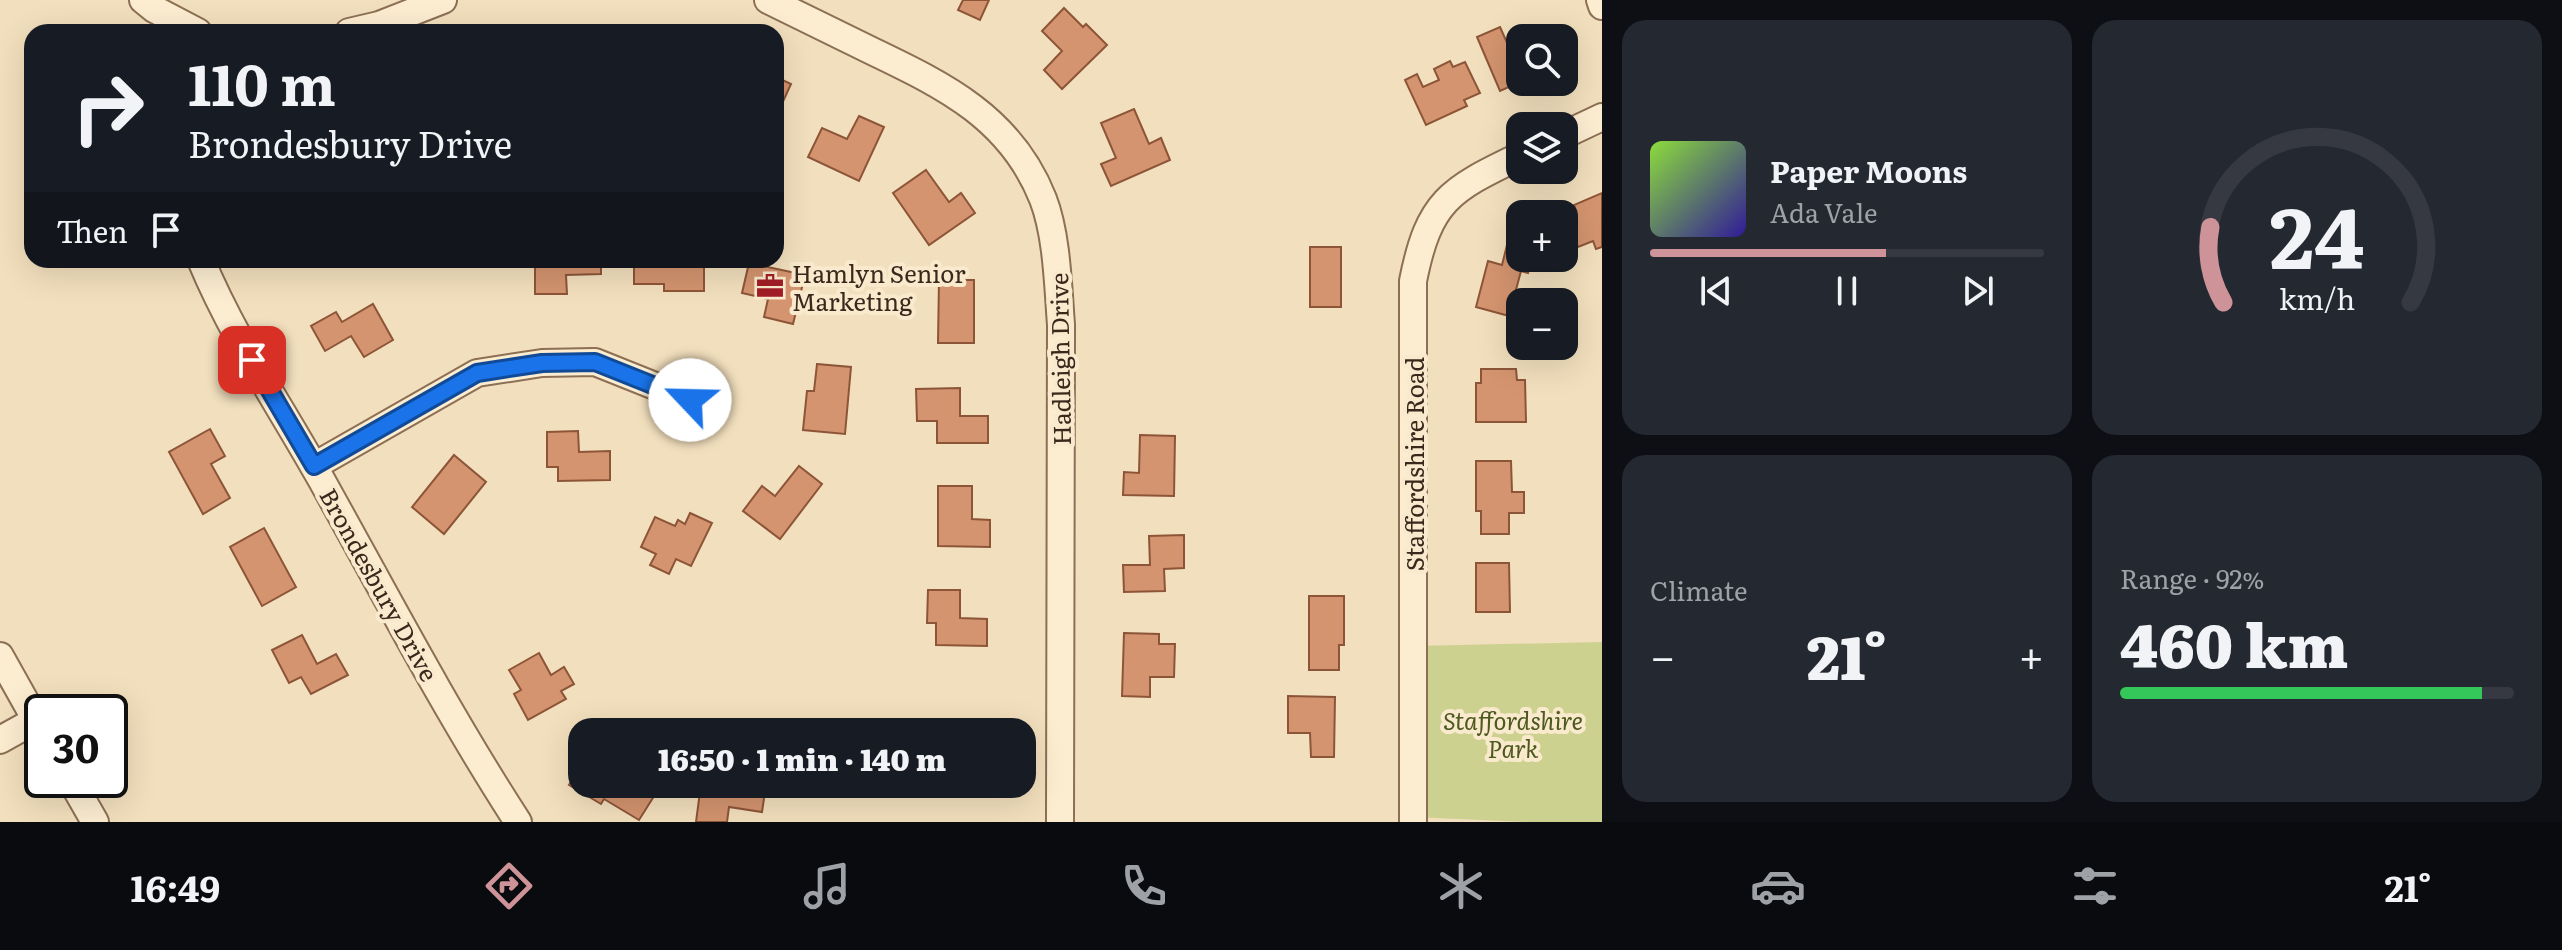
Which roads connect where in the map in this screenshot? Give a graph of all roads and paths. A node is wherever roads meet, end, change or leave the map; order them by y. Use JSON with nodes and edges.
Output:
{"nodes":[{"id":1,"x":143,"y":0,"type":"edge"},
{"id":2,"x":443,"y":0,"type":"edge"},
{"id":3,"x":768,"y":0,"type":"edge"},
{"id":4,"x":1600,"y":0,"type":"edge"},
{"id":5,"x":1602,"y":6,"type":"edge"},
{"id":6,"x":183,"y":24,"type":"edge"},
{"id":7,"x":382,"y":24,"type":"edge"},
{"id":8,"x":1602,"y":117,"type":"edge"},
{"id":9,"x":1578,"y":128,"type":"edge"},
{"id":10,"x":1506,"y":163,"type":"edge"},
{"id":11,"x":204,"y":268,"type":"edge"},
{"id":12,"x":690,"y":400,"type":"dead end"},
{"id":13,"x":314,"y":466,"type":"junction"},
{"id":14,"x":0,"y":656,"type":"edge"},
{"id":15,"x":24,"y":698,"type":"edge"},
{"id":16,"x":24,"y":731,"type":"edge"},
{"id":17,"x":0,"y":740,"type":"edge"},
{"id":18,"x":81,"y":798,"type":"edge"},
{"id":19,"x":95,"y":822,"type":"edge"},
{"id":20,"x":518,"y":822,"type":"edge"},
{"id":21,"x":1060,"y":822,"type":"edge"},
{"id":22,"x":1413,"y":822,"type":"edge"}],
"edges":[{"from":1,"to":6,"type":"street"},
{"from":2,"to":7,"type":"street"},
{"from":3,"to":21,"type":"street","name":"Hadleigh Drive"},
{"from":4,"to":5,"type":"street"},
{"from":8,"to":9,"type":"street"},
{"from":10,"to":22,"type":"street","name":"Staffordshire Road"},
{"from":11,"to":13,"type":"street","name":"Brondesbury Drive"},
{"from":12,"to":13,"type":"street"},
{"from":13,"to":20,"type":"street","name":"Brondesbury Drive"},
{"from":14,"to":15,"type":"street"},
{"from":16,"to":17,"type":"street"},
{"from":18,"to":19,"type":"street"}]}
